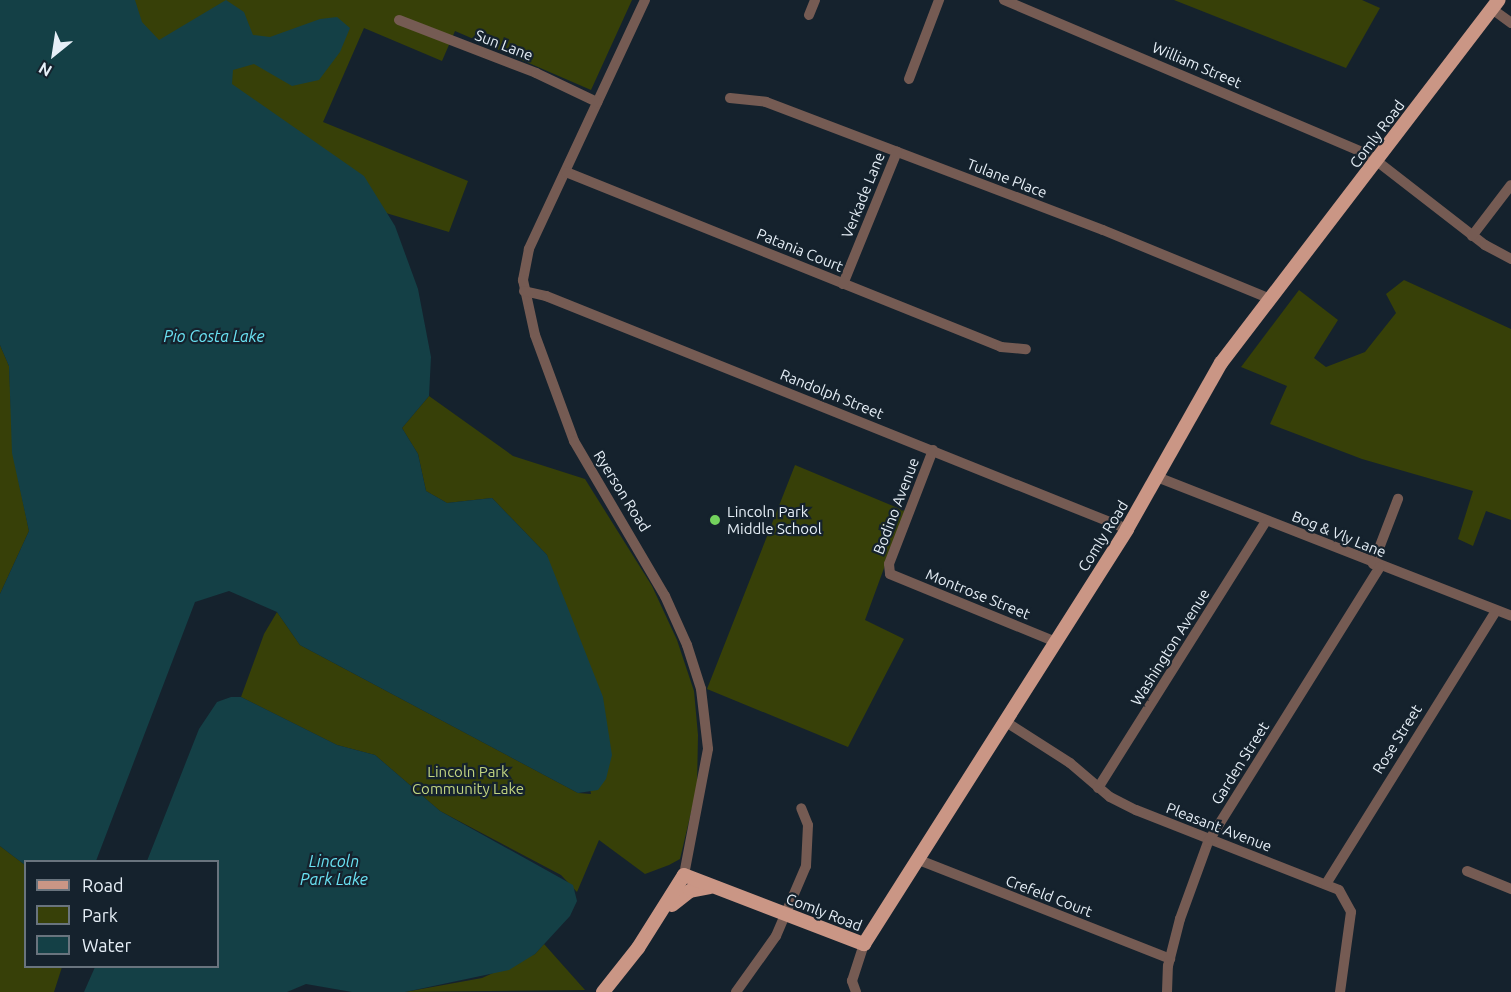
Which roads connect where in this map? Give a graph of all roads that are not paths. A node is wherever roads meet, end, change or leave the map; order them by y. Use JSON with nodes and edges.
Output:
{"nodes":[{"id":1,"x":645,"y":0,"type":"edge"},
{"id":2,"x":815,"y":0,"type":"edge"},
{"id":3,"x":939,"y":0,"type":"edge"},
{"id":4,"x":1004,"y":0,"type":"edge"},
{"id":5,"x":1496,"y":4,"type":"edge"},
{"id":6,"x":809,"y":15,"type":"dead end"},
{"id":7,"x":399,"y":20,"type":"dead end"},
{"id":8,"x":1511,"y":23,"type":"edge"},
{"id":9,"x":909,"y":79,"type":"dead end"},
{"id":10,"x":729,"y":98,"type":"dead end"},
{"id":11,"x":597,"y":102,"type":"junction"},
{"id":12,"x":897,"y":152,"type":"junction"},
{"id":13,"x":1377,"y":161,"type":"junction"},
{"id":14,"x":566,"y":172,"type":"junction"},
{"id":15,"x":1511,"y":185,"type":"edge"},
{"id":16,"x":1472,"y":236,"type":"junction"},
{"id":17,"x":1511,"y":260,"type":"edge"},
{"id":18,"x":843,"y":284,"type":"junction"},
{"id":19,"x":524,"y":291,"type":"junction"},
{"id":20,"x":1270,"y":299,"type":"junction"},
{"id":21,"x":1026,"y":349,"type":"dead end"},
{"id":22,"x":933,"y":450,"type":"junction"},
{"id":23,"x":1157,"y":477,"type":"junction"},
{"id":24,"x":1398,"y":499,"type":"dead end"},
{"id":25,"x":1266,"y":520,"type":"junction"},
{"id":26,"x":1127,"y":529,"type":"junction"},
{"id":27,"x":1377,"y":566,"type":"junction"},
{"id":28,"x":889,"y":572,"type":"joint"},
{"id":29,"x":1496,"y":611,"type":"junction"},
{"id":30,"x":1511,"y":616,"type":"edge"},
{"id":31,"x":1056,"y":642,"type":"junction"},
{"id":32,"x":1006,"y":722,"type":"junction"},
{"id":33,"x":1098,"y":788,"type":"junction"},
{"id":34,"x":801,"y":808,"type":"dead end"},
{"id":35,"x":1209,"y":840,"type":"junction"},
{"id":36,"x":919,"y":860,"type":"junction"},
{"id":37,"x":1467,"y":871,"type":"dead end"},
{"id":38,"x":684,"y":875,"type":"junction"},
{"id":39,"x":1326,"y":884,"type":"junction"},
{"id":40,"x":712,"y":887,"type":"junction"},
{"id":41,"x":1511,"y":889,"type":"edge"},
{"id":42,"x":786,"y":914,"type":"junction"},
{"id":43,"x":649,"y":932,"type":"junction"},
{"id":44,"x":864,"y":944,"type":"junction"},
{"id":45,"x":1170,"y":959,"type":"junction"},
{"id":46,"x":603,"y":992,"type":"edge"},
{"id":47,"x":736,"y":992,"type":"edge"},
{"id":48,"x":856,"y":992,"type":"edge"},
{"id":49,"x":1167,"y":992,"type":"edge"},
{"id":50,"x":1340,"y":992,"type":"edge"}],
"edges":[{"from":1,"to":11,"type":"street","name":"Ryerson Road"},
{"from":2,"to":6,"type":"street"},
{"from":3,"to":9,"type":"street"},
{"from":4,"to":13,"type":"street","name":"William Street"},
{"from":5,"to":8,"type":"street"},
{"from":5,"to":13,"type":"main road","name":"Comly Road"},
{"from":7,"to":11,"type":"street","name":"Sun Lane"},
{"from":10,"to":12,"type":"street","name":"Tulane Place"},
{"from":11,"to":14,"type":"street","name":"Ryerson Road"},
{"from":12,"to":18,"type":"street","name":"Verkade Lane"},
{"from":12,"to":20,"type":"street","name":"Tulane Place"},
{"from":13,"to":16,"type":"street","name":"William Street"},
{"from":13,"to":20,"type":"main road","name":"Comly Road"},
{"from":14,"to":18,"type":"street","name":"Patania Court"},
{"from":14,"to":19,"type":"street","name":"Ryerson Road"},
{"from":15,"to":16,"type":"street"},
{"from":16,"to":17,"type":"street","name":"William Street"},
{"from":18,"to":21,"type":"street","name":"Patania Court"},
{"from":19,"to":22,"type":"street","name":"Randolph Street"},
{"from":19,"to":38,"type":"street","name":"Ryerson Road"},
{"from":20,"to":23,"type":"main road","name":"Comly Road"},
{"from":22,"to":26,"type":"street","name":"Randolph Street"},
{"from":22,"to":28,"type":"street","name":"Bodino Avenue"},
{"from":23,"to":25,"type":"street","name":"Bog & Vly Lane"},
{"from":23,"to":26,"type":"main road","name":"Comly Road"},
{"from":24,"to":27,"type":"street","name":"Garden Street"},
{"from":25,"to":27,"type":"street","name":"Bog & Vly Lane"},
{"from":25,"to":33,"type":"street","name":"Washington Avenue"},
{"from":26,"to":31,"type":"main road","name":"Comly Road"},
{"from":27,"to":29,"type":"street","name":"Bog & Vly Lane"},
{"from":27,"to":35,"type":"street","name":"Garden Street"},
{"from":28,"to":31,"type":"street","name":"Montrose Street"},
{"from":29,"to":30,"type":"street","name":"Bog & Vly Lane"},
{"from":29,"to":39,"type":"street","name":"Rose Street"},
{"from":31,"to":32,"type":"main road","name":"Comly Road"},
{"from":32,"to":33,"type":"street","name":"Pleasant Avenue"},
{"from":32,"to":36,"type":"main road","name":"Comly Road"},
{"from":33,"to":35,"type":"street","name":"Pleasant Avenue"},
{"from":34,"to":42,"type":"street"},
{"from":35,"to":39,"type":"street","name":"Pleasant Avenue"},
{"from":35,"to":45,"type":"street","name":"Garden Street"},
{"from":36,"to":44,"type":"main road","name":"Comly Road"},
{"from":36,"to":45,"type":"street","name":"Crefeld Court"},
{"from":37,"to":41,"type":"street"},
{"from":38,"to":40,"type":"main road","name":"Comly Road"},
{"from":38,"to":43,"type":"main road","name":"Ryerson Road"},
{"from":39,"to":50,"type":"street","name":"Pleasant Avenue"},
{"from":40,"to":42,"type":"main road","name":"Comly Road"},
{"from":40,"to":43,"type":"main road"},
{"from":42,"to":44,"type":"main road","name":"Comly Road"},
{"from":42,"to":47,"type":"street"},
{"from":43,"to":46,"type":"main road","name":"Ryerson Road"},
{"from":44,"to":48,"type":"street"},
{"from":45,"to":49,"type":"street","name":"Garden Street"}]}
